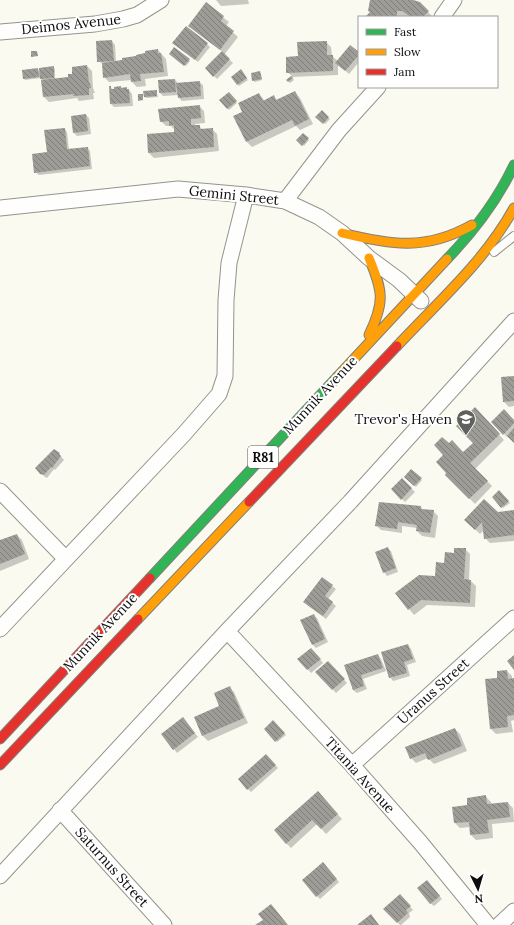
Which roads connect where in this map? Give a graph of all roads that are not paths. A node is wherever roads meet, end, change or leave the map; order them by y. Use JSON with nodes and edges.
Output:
{"nodes":[{"id":1,"x":161,"y":0,"type":"edge"},
{"id":2,"x":454,"y":0,"type":"edge"},
{"id":3,"x":443,"y":16,"type":"edge"},
{"id":4,"x":0,"y":32,"type":"edge"},
{"id":5,"x":377,"y":88,"type":"edge"},
{"id":6,"x":514,"y":165,"type":"edge"},
{"id":7,"x":246,"y":195,"type":"junction"},
{"id":8,"x":285,"y":201,"type":"junction"},
{"id":9,"x":0,"y":202,"type":"edge"},
{"id":10,"x":0,"y":208,"type":"edge"},
{"id":11,"x":514,"y":208,"type":"edge"},
{"id":12,"x":487,"y":214,"type":"junction"},
{"id":13,"x":342,"y":233,"type":"junction"},
{"id":14,"x":514,"y":236,"type":"edge"},
{"id":15,"x":369,"y":258,"type":"junction"},
{"id":16,"x":479,"y":259,"type":"junction"},
{"id":17,"x":414,"y":295,"type":"junction"},
{"id":18,"x":430,"y":310,"type":"junction"},
{"id":19,"x":514,"y":321,"type":"edge"},
{"id":20,"x":358,"y":355,"type":"junction"},
{"id":21,"x":0,"y":491,"type":"edge"},
{"id":22,"x":66,"y":559,"type":"junction"},
{"id":23,"x":514,"y":618,"type":"edge"},
{"id":24,"x":0,"y":628,"type":"edge"},
{"id":25,"x":227,"y":631,"type":"junction"},
{"id":26,"x":0,"y":739,"type":"edge"},
{"id":27,"x":0,"y":764,"type":"edge"},
{"id":28,"x":352,"y":765,"type":"junction"},
{"id":29,"x":60,"y":810,"type":"junction"},
{"id":30,"x":0,"y":876,"type":"edge"},
{"id":31,"x":514,"y":911,"type":"edge"},
{"id":32,"x":164,"y":925,"type":"edge"},
{"id":33,"x":488,"y":925,"type":"edge"},
{"id":34,"x":499,"y":925,"type":"edge"}],
"edges":[{"from":1,"to":4,"type":"street","name":"Deimos Avenue"},
{"from":2,"to":3,"type":"street"},
{"from":5,"to":8,"type":"street"},
{"from":6,"to":12,"type":"main road","name":"Munnik Avenue","number":"R81"},
{"from":7,"to":8,"type":"street","name":"Gemini Street"},
{"from":7,"to":10,"type":"street","name":"Gemini Street"},
{"from":7,"to":22,"type":"street"},
{"from":8,"to":13,"type":"street","name":"Gemini Street"},
{"from":9,"to":10,"type":"street"},
{"from":11,"to":16,"type":"main road","name":"Munnik Avenue","number":"R81"},
{"from":12,"to":13,"type":"main road"},
{"from":12,"to":17,"type":"main road","name":"Munnik Avenue","number":"R81"},
{"from":13,"to":15,"type":"street","name":"Gemini Street"},
{"from":14,"to":16,"type":"lane"},
{"from":15,"to":17,"type":"street","name":"Gemini Street"},
{"from":15,"to":20,"type":"main road"},
{"from":16,"to":18,"type":"main road","name":"Munnik Avenue","number":"R81"},
{"from":17,"to":18,"type":"street","name":"Gemini Street"},
{"from":17,"to":20,"type":"main road","name":"Munnik Avenue","number":"R81"},
{"from":18,"to":27,"type":"main road","name":"Munnik Avenue","number":"R81"},
{"from":19,"to":25,"type":"street"},
{"from":20,"to":26,"type":"main road","name":"Munnik Avenue","number":"R81"},
{"from":21,"to":22,"type":"street"},
{"from":22,"to":24,"type":"street"},
{"from":23,"to":28,"type":"street","name":"Uranus Street"},
{"from":25,"to":28,"type":"street","name":"Titania Avenue"},
{"from":25,"to":29,"type":"street"},
{"from":28,"to":33,"type":"street","name":"Titania Avenue"},
{"from":29,"to":30,"type":"street"},
{"from":29,"to":32,"type":"street","name":"Saturnus Street"},
{"from":31,"to":34,"type":"street"}]}
